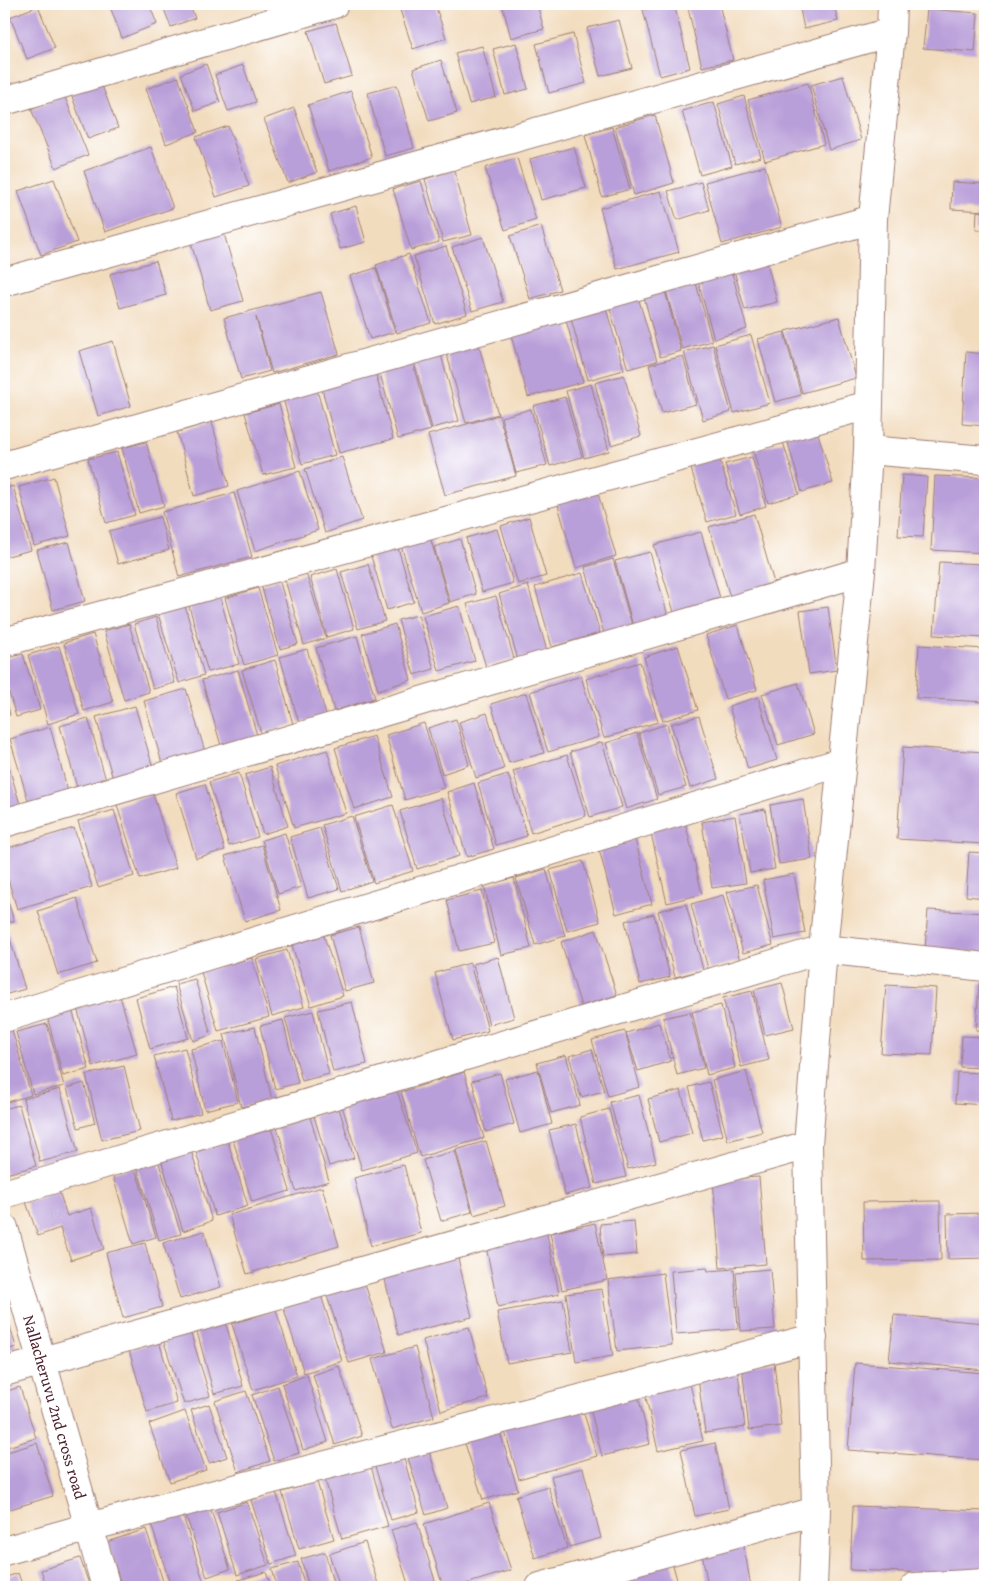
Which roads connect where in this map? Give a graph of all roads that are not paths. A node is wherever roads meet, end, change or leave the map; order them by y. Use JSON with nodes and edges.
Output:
{"nodes":[{"id":1,"x":334,"y":4,"type":"edge"},
{"id":2,"x":892,"y":4,"type":"edge"},
{"id":3,"x":891,"y":32,"type":"junction"},
{"id":4,"x":4,"y":100,"type":"edge"},
{"id":5,"x":874,"y":219,"type":"junction"},
{"id":6,"x":4,"y":282,"type":"edge"},
{"id":7,"x":869,"y":405,"type":"junction"},
{"id":8,"x":868,"y":450,"type":"junction"},
{"id":9,"x":985,"y":460,"type":"edge"},
{"id":10,"x":4,"y":466,"type":"edge"},
{"id":11,"x":861,"y":572,"type":"junction"},
{"id":12,"x":4,"y":642,"type":"edge"},
{"id":13,"x":842,"y":762,"type":"junction"},
{"id":14,"x":4,"y":822,"type":"edge"},
{"id":15,"x":823,"y":948,"type":"junction"},
{"id":16,"x":985,"y":967,"type":"edge"},
{"id":17,"x":4,"y":1018,"type":"edge"},
{"id":18,"x":808,"y":1145,"type":"junction"},
{"id":19,"x":4,"y":1194,"type":"edge"},
{"id":20,"x":4,"y":1228,"type":"edge"},
{"id":21,"x":813,"y":1338,"type":"junction"},
{"id":22,"x":42,"y":1361,"type":"junction"},
{"id":23,"x":4,"y":1372,"type":"edge"},
{"id":24,"x":816,"y":1511,"type":"junction"},
{"id":25,"x":89,"y":1527,"type":"junction"},
{"id":26,"x":4,"y":1551,"type":"edge"},
{"id":27,"x":985,"y":1583,"type":"edge"},
{"id":28,"x":106,"y":1587,"type":"edge"},
{"id":29,"x":540,"y":1587,"type":"edge"},
{"id":30,"x":813,"y":1587,"type":"edge"},
{"id":31,"x":914,"y":1587,"type":"edge"}],
"edges":[{"from":1,"to":4,"type":"street"},
{"from":2,"to":3,"type":"street"},
{"from":3,"to":5,"type":"street"},
{"from":3,"to":6,"type":"street"},
{"from":5,"to":7,"type":"street"},
{"from":5,"to":10,"type":"street"},
{"from":7,"to":8,"type":"street"},
{"from":7,"to":12,"type":"street"},
{"from":8,"to":9,"type":"street"},
{"from":8,"to":11,"type":"street"},
{"from":11,"to":13,"type":"street"},
{"from":11,"to":14,"type":"street"},
{"from":13,"to":15,"type":"street"},
{"from":13,"to":17,"type":"street"},
{"from":15,"to":16,"type":"street"},
{"from":15,"to":18,"type":"street"},
{"from":15,"to":19,"type":"street"},
{"from":18,"to":21,"type":"street"},
{"from":18,"to":22,"type":"street"},
{"from":20,"to":22,"type":"street","name":"Nallacheruvu 2nd cross road"},
{"from":21,"to":24,"type":"street"},
{"from":21,"to":25,"type":"street"},
{"from":22,"to":23,"type":"street"},
{"from":22,"to":25,"type":"street","name":"Nallacheruvu 2nd cross road"},
{"from":24,"to":29,"type":"street"},
{"from":24,"to":30,"type":"street"},
{"from":25,"to":26,"type":"street"},
{"from":25,"to":28,"type":"street","name":"Nallacheruvu 2nd cross road"},
{"from":27,"to":31,"type":"street"}]}
